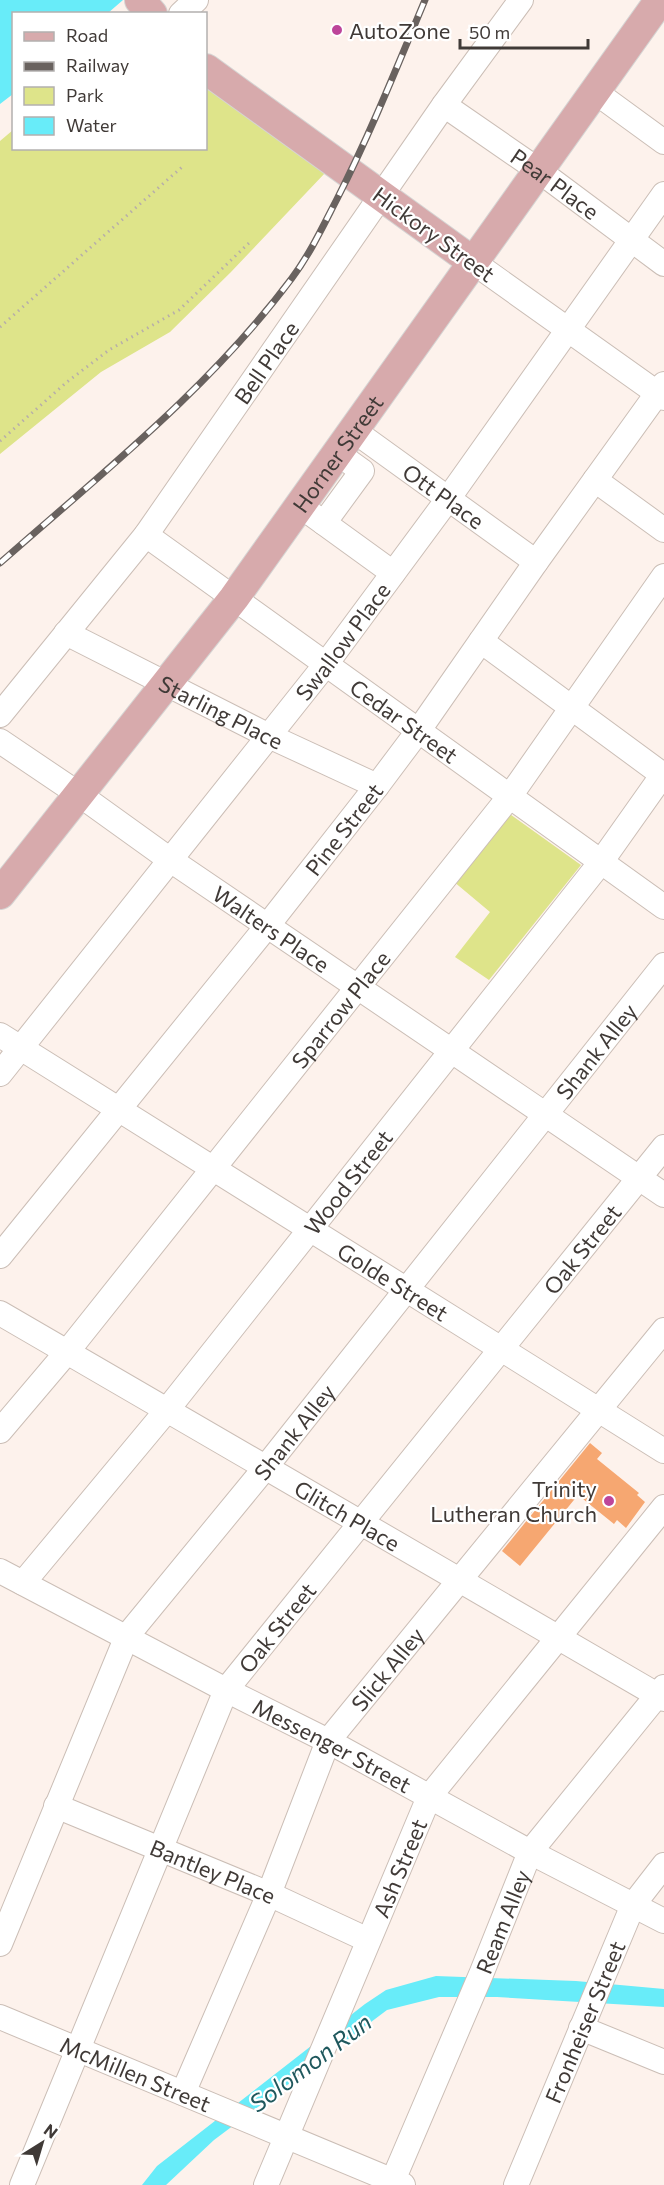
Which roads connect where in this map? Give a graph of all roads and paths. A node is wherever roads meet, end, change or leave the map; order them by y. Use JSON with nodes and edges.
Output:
{"nodes":[{"id":1,"x":196,"y":0,"type":"edge"},
{"id":2,"x":521,"y":0,"type":"edge"},
{"id":3,"x":660,"y":0,"type":"edge"},
{"id":4,"x":183,"y":12,"type":"edge"},
{"id":5,"x":207,"y":70,"type":"edge"},
{"id":6,"x":594,"y":91,"type":"junction"},
{"id":7,"x":444,"y":105,"type":"junction"},
{"id":8,"x":664,"y":142,"type":"edge"},
{"id":9,"x":182,"y":167,"type":"dead end"},
{"id":10,"x":538,"y":170,"type":"junction"},
{"id":11,"x":664,"y":194,"type":"edge"},
{"id":12,"x":380,"y":196,"type":"junction"},
{"id":13,"x":632,"y":241,"type":"junction"},
{"id":14,"x":250,"y":242,"type":"dead end"},
{"id":15,"x":473,"y":262,"type":"junction"},
{"id":16,"x":664,"y":264,"type":"edge"},
{"id":17,"x":0,"y":327,"type":"edge"},
{"id":18,"x":567,"y":330,"type":"junction"},
{"id":19,"x":662,"y":392,"type":"edge"},
{"id":20,"x":0,"y":441,"type":"edge"},
{"id":21,"x":345,"y":441,"type":"junction"},
{"id":22,"x":595,"y":480,"type":"junction"},
{"id":23,"x":448,"y":499,"type":"junction"},
{"id":24,"x":299,"y":505,"type":"junction"},
{"id":25,"x":324,"y":523,"type":"junction"},
{"id":26,"x":664,"y":530,"type":"edge"},
{"id":27,"x":146,"y":535,"type":"junction"},
{"id":28,"x":536,"y":562,"type":"junction"},
{"id":29,"x":393,"y":573,"type":"junction"},
{"id":30,"x":664,"y":576,"type":"edge"},
{"id":31,"x":234,"y":598,"type":"junction"},
{"id":32,"x":66,"y":633,"type":"junction"},
{"id":33,"x":481,"y":641,"type":"junction"},
{"id":34,"x":326,"y":664,"type":"junction"},
{"id":35,"x":167,"y":685,"type":"junction"},
{"id":36,"x":572,"y":707,"type":"junction"},
{"id":37,"x":0,"y":715,"type":"edge"},
{"id":38,"x":418,"y":730,"type":"junction"},
{"id":39,"x":269,"y":736,"type":"junction"},
{"id":40,"x":0,"y":741,"type":"edge"},
{"id":41,"x":663,"y":774,"type":"edge"},
{"id":42,"x":377,"y":786,"type":"junction"},
{"id":43,"x":80,"y":795,"type":"junction"},
{"id":44,"x":510,"y":796,"type":"junction"},
{"id":45,"x":169,"y":859,"type":"junction"},
{"id":46,"x":601,"y":861,"type":"junction"},
{"id":47,"x":0,"y":894,"type":"edge"},
{"id":48,"x":664,"y":907,"type":"edge"},
{"id":49,"x":268,"y":925,"type":"junction"},
{"id":50,"x":664,"y":965,"type":"edge"},
{"id":51,"x":358,"y":988,"type":"junction"},
{"id":52,"x":10,"y":1042,"type":"edge"},
{"id":53,"x":452,"y":1050,"type":"junction"},
{"id":54,"x":0,"y":1074,"type":"edge"},
{"id":55,"x":118,"y":1109,"type":"junction"},
{"id":56,"x":545,"y":1113,"type":"junction"},
{"id":57,"x":664,"y":1147,"type":"edge"},
{"id":58,"x":212,"y":1168,"type":"junction"},
{"id":59,"x":639,"y":1178,"type":"junction"},
{"id":60,"x":664,"y":1195,"type":"edge"},
{"id":61,"x":310,"y":1229,"type":"junction"},
{"id":62,"x":0,"y":1256,"type":"edge"},
{"id":63,"x":405,"y":1289,"type":"junction"},
{"id":64,"x":0,"y":1313,"type":"edge"},
{"id":65,"x":664,"y":1330,"type":"edge"},
{"id":66,"x":501,"y":1349,"type":"junction"},
{"id":67,"x":68,"y":1352,"type":"junction"},
{"id":68,"x":167,"y":1410,"type":"junction"},
{"id":69,"x":599,"y":1410,"type":"junction"},
{"id":70,"x":0,"y":1431,"type":"edge"},
{"id":71,"x":664,"y":1450,"type":"edge"},
{"id":72,"x":265,"y":1468,"type":"junction"},
{"id":73,"x":664,"y":1507,"type":"edge"},
{"id":74,"x":362,"y":1523,"type":"junction"},
{"id":75,"x":0,"y":1571,"type":"edge"},
{"id":76,"x":459,"y":1581,"type":"junction"},
{"id":77,"x":23,"y":1583,"type":"junction"},
{"id":78,"x":127,"y":1636,"type":"junction"},
{"id":79,"x":559,"y":1638,"type":"junction"},
{"id":80,"x":226,"y":1690,"type":"junction"},
{"id":81,"x":662,"y":1694,"type":"edge"},
{"id":82,"x":328,"y":1741,"type":"junction"},
{"id":83,"x":429,"y":1797,"type":"junction"},
{"id":84,"x":56,"y":1806,"type":"junction"},
{"id":85,"x":161,"y":1850,"type":"junction"},
{"id":86,"x":530,"y":1852,"type":"junction"},
{"id":87,"x":664,"y":1865,"type":"edge"},
{"id":88,"x":269,"y":1894,"type":"junction"},
{"id":89,"x":633,"y":1905,"type":"junction"},
{"id":90,"x":664,"y":1921,"type":"edge"},
{"id":91,"x":368,"y":1940,"type":"junction"},
{"id":92,"x":0,"y":1944,"type":"edge"},
{"id":93,"x":0,"y":2017,"type":"edge"},
{"id":94,"x":582,"y":2028,"type":"junction"},
{"id":95,"x":78,"y":2050,"type":"junction"},
{"id":96,"x":664,"y":2062,"type":"edge"},
{"id":97,"x":183,"y":2093,"type":"junction"},
{"id":98,"x":286,"y":2136,"type":"junction"},
{"id":99,"x":396,"y":2184,"type":"edge"},
{"id":100,"x":22,"y":2185,"type":"edge"},
{"id":101,"x":266,"y":2185,"type":"edge"},
{"id":102,"x":516,"y":2185,"type":"edge"}],
"edges":[{"from":1,"to":4,"type":"street"},
{"from":2,"to":7,"type":"street","name":"Bell Place"},
{"from":3,"to":6,"type":"main road","name":"Horner Street"},
{"from":5,"to":12,"type":"main road","name":"Hickory Street"},
{"from":6,"to":8,"type":"street"},
{"from":6,"to":10,"type":"main road","name":"Horner Street"},
{"from":7,"to":10,"type":"street","name":"Pear Place"},
{"from":7,"to":12,"type":"street","name":"Bell Place"},
{"from":9,"to":17,"type":"path"},
{"from":10,"to":13,"type":"street","name":"Pear Place"},
{"from":10,"to":15,"type":"main road","name":"Horner Street"},
{"from":11,"to":13,"type":"street","name":"Swallow Place"},
{"from":12,"to":15,"type":"main road","name":"Hickory Street"},
{"from":12,"to":27,"type":"street","name":"Bell Place"},
{"from":13,"to":16,"type":"street","name":"Pear Place"},
{"from":13,"to":18,"type":"street","name":"Swallow Place"},
{"from":14,"to":20,"type":"path"},
{"from":15,"to":18,"type":"street","name":"Hickory Street"},
{"from":15,"to":21,"type":"main road","name":"Horner Street"},
{"from":18,"to":19,"type":"street","name":"Hickory Street"},
{"from":18,"to":23,"type":"street","name":"Swallow Place"},
{"from":19,"to":22,"type":"street","name":"Pine Street"},
{"from":21,"to":23,"type":"street","name":"Ott Place"},
{"from":21,"to":24,"type":"main road","name":"Horner Street"},
{"from":21,"to":25,"type":"street"},
{"from":22,"to":26,"type":"street"},
{"from":22,"to":28,"type":"street","name":"Pine Street"},
{"from":23,"to":28,"type":"street","name":"Ott Place"},
{"from":23,"to":29,"type":"street","name":"Swallow Place"},
{"from":24,"to":25,"type":"street"},
{"from":24,"to":31,"type":"main road","name":"Horner Street"},
{"from":25,"to":29,"type":"street"},
{"from":27,"to":31,"type":"street","name":"Cedar Street"},
{"from":27,"to":32,"type":"street","name":"Bell Place"},
{"from":28,"to":33,"type":"street","name":"Pine Street"},
{"from":29,"to":34,"type":"street","name":"Swallow Place"},
{"from":30,"to":36,"type":"street","name":"Sparrow Place"},
{"from":31,"to":34,"type":"street","name":"Cedar Street"},
{"from":31,"to":35,"type":"main road","name":"Horner Street"},
{"from":32,"to":35,"type":"street","name":"Starling Place"},
{"from":32,"to":37,"type":"street","name":"Bell Place"},
{"from":33,"to":36,"type":"street"},
{"from":33,"to":38,"type":"street","name":"Pine Street"},
{"from":34,"to":38,"type":"street","name":"Cedar Street"},
{"from":34,"to":39,"type":"street","name":"Swallow Place"},
{"from":35,"to":39,"type":"street","name":"Starling Place"},
{"from":35,"to":43,"type":"main road","name":"Horner Street"},
{"from":36,"to":41,"type":"street"},
{"from":36,"to":44,"type":"street","name":"Sparrow Place"},
{"from":38,"to":42,"type":"street","name":"Pine Street"},
{"from":38,"to":44,"type":"street","name":"Cedar Street"},
{"from":39,"to":42,"type":"street","name":"Starling Place"},
{"from":39,"to":45,"type":"street","name":"Swallow Place"},
{"from":40,"to":43,"type":"street","name":"Walters Place"},
{"from":41,"to":46,"type":"street","name":"Wood Street"},
{"from":42,"to":49,"type":"street","name":"Pine Street"},
{"from":43,"to":45,"type":"street","name":"Walters Place"},
{"from":43,"to":47,"type":"main road","name":"Horner Street"},
{"from":44,"to":46,"type":"street","name":"Cedar Street"},
{"from":44,"to":51,"type":"street","name":"Sparrow Place"},
{"from":45,"to":49,"type":"street","name":"Walters Place"},
{"from":45,"to":52,"type":"street","name":"Swallow Place"},
{"from":46,"to":48,"type":"street","name":"Cedar Street"},
{"from":46,"to":53,"type":"street","name":"Wood Street"},
{"from":49,"to":51,"type":"street","name":"Walters Place"},
{"from":49,"to":55,"type":"street","name":"Pine Street"},
{"from":50,"to":56,"type":"street","name":"Shank Alley"},
{"from":51,"to":53,"type":"street","name":"Walters Place"},
{"from":51,"to":58,"type":"street","name":"Sparrow Place"},
{"from":52,"to":54,"type":"street","name":"Swallow Place"},
{"from":52,"to":55,"type":"street","name":"Golde Street"},
{"from":53,"to":56,"type":"street","name":"Walters Place"},
{"from":53,"to":61,"type":"street","name":"Wood Street"},
{"from":55,"to":58,"type":"street","name":"Golde Street"},
{"from":55,"to":62,"type":"street","name":"Pine Street"},
{"from":56,"to":59,"type":"street","name":"Walters Place"},
{"from":56,"to":63,"type":"street","name":"Shank Alley"},
{"from":57,"to":59,"type":"street","name":"Oak Street"},
{"from":58,"to":61,"type":"street","name":"Golde Street"},
{"from":58,"to":67,"type":"street","name":"Sparrow Place"},
{"from":59,"to":60,"type":"street","name":"Walters Place"},
{"from":59,"to":66,"type":"street","name":"Oak Street"},
{"from":61,"to":63,"type":"street","name":"Golde Street"},
{"from":61,"to":68,"type":"street","name":"Wood Street"},
{"from":63,"to":66,"type":"street","name":"Golde Street"},
{"from":63,"to":72,"type":"street","name":"Shank Alley"},
{"from":64,"to":67,"type":"street","name":"Glitch Place"},
{"from":65,"to":69,"type":"street","name":"Slick Alley"},
{"from":66,"to":69,"type":"street","name":"Golde Street"},
{"from":66,"to":74,"type":"street","name":"Oak Street"},
{"from":67,"to":68,"type":"street","name":"Glitch Place"},
{"from":67,"to":70,"type":"street","name":"Sparrow Place"},
{"from":68,"to":72,"type":"street","name":"Glitch Place"},
{"from":68,"to":77,"type":"street","name":"Wood Street"},
{"from":69,"to":71,"type":"street","name":"Golde Street"},
{"from":69,"to":76,"type":"street","name":"Slick Alley"},
{"from":72,"to":74,"type":"street","name":"Glitch Place"},
{"from":72,"to":78,"type":"street","name":"Shank Alley"},
{"from":73,"to":79,"type":"street","name":"Ash Street"},
{"from":74,"to":76,"type":"street","name":"Glitch Place"},
{"from":74,"to":80,"type":"street","name":"Oak Street"},
{"from":75,"to":77,"type":"street","name":"Messenger Street"},
{"from":76,"to":79,"type":"street","name":"Glitch Place"},
{"from":76,"to":82,"type":"street","name":"Slick Alley"},
{"from":77,"to":78,"type":"street","name":"Messenger Street"},
{"from":78,"to":80,"type":"street","name":"Messenger Street"},
{"from":78,"to":84,"type":"street","name":"Shank Alley"},
{"from":79,"to":81,"type":"street","name":"Glitch Place"},
{"from":79,"to":83,"type":"street","name":"Ash Street"},
{"from":80,"to":82,"type":"street","name":"Messenger Street"},
{"from":80,"to":85,"type":"street","name":"Oak Street"},
{"from":81,"to":86,"type":"street","name":"Ream Alley"},
{"from":82,"to":83,"type":"street","name":"Messenger Street"},
{"from":82,"to":88,"type":"street","name":"Slick Alley"},
{"from":83,"to":86,"type":"street","name":"Messenger Street"},
{"from":83,"to":91,"type":"street","name":"Ash Street"},
{"from":84,"to":85,"type":"street","name":"Bantley Place"},
{"from":84,"to":92,"type":"street","name":"Shank Alley"},
{"from":85,"to":88,"type":"street","name":"Bantley Place"},
{"from":85,"to":95,"type":"street","name":"Oak Street"},
{"from":86,"to":89,"type":"street","name":"Messenger Street"},
{"from":86,"to":99,"type":"street","name":"Ream Alley"},
{"from":87,"to":89,"type":"street","name":"Fronheiser Street"},
{"from":88,"to":91,"type":"street","name":"Bantley Place"},
{"from":88,"to":97,"type":"street","name":"Slick Alley"},
{"from":89,"to":90,"type":"street","name":"Messenger Street"},
{"from":89,"to":94,"type":"street","name":"Fronheiser Street"},
{"from":91,"to":98,"type":"street","name":"Ash Street"},
{"from":93,"to":95,"type":"street","name":"McMillen Street"},
{"from":94,"to":96,"type":"street"},
{"from":94,"to":102,"type":"street","name":"Fronheiser Street"},
{"from":95,"to":97,"type":"street","name":"McMillen Street"},
{"from":95,"to":100,"type":"street","name":"Oak Street"},
{"from":97,"to":98,"type":"street","name":"McMillen Street"},
{"from":98,"to":99,"type":"street","name":"McMillen Street"},
{"from":98,"to":101,"type":"street","name":"Ash Street"}]}
